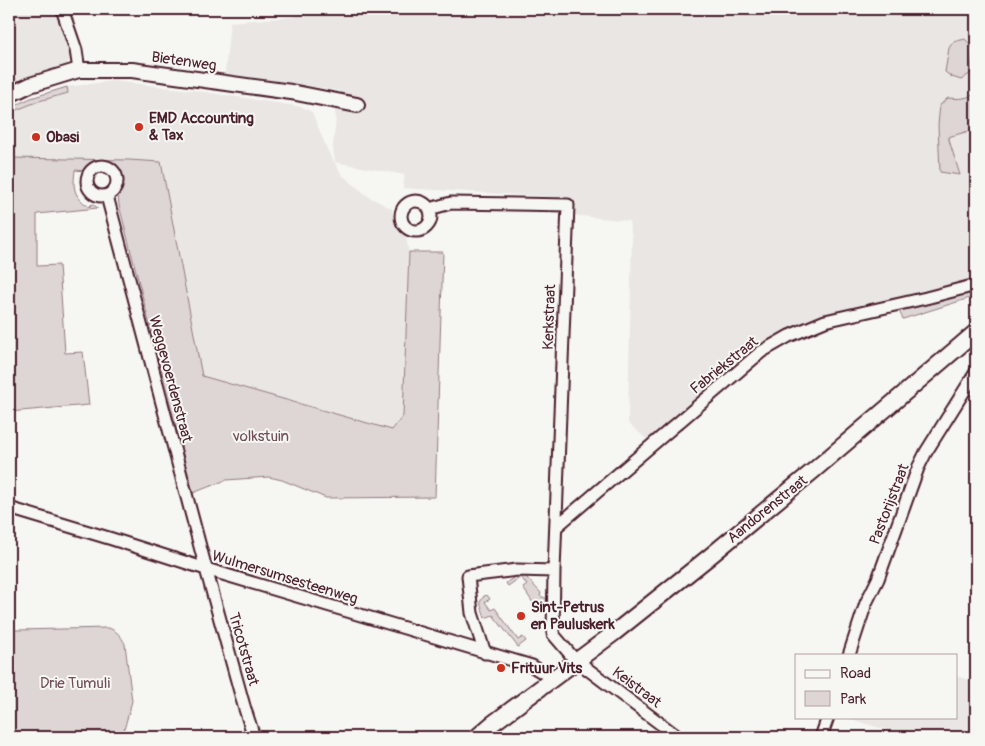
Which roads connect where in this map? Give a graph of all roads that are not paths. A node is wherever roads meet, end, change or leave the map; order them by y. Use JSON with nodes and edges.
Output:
{"nodes":[{"id":1,"x":62,"y":9,"type":"edge"},
{"id":2,"x":79,"y":70,"type":"junction"},
{"id":3,"x":9,"y":95,"type":"edge"},
{"id":4,"x":358,"y":105,"type":"dead end"},
{"id":5,"x":107,"y":196,"type":"dead end"},
{"id":6,"x":429,"y":209,"type":"dead end"},
{"id":7,"x":976,"y":285,"type":"edge"},
{"id":8,"x":976,"y":332,"type":"edge"},
{"id":9,"x":976,"y":372,"type":"edge"},
{"id":10,"x":9,"y":508,"type":"edge"},
{"id":11,"x":556,"y":527,"type":"junction"},
{"id":12,"x":206,"y":569,"type":"junction"},
{"id":13,"x":554,"y":571,"type":"junction"},
{"id":14,"x":486,"y":653,"type":"junction"},
{"id":15,"x":849,"y":654,"type":"edge"},
{"id":16,"x":577,"y":660,"type":"junction"},
{"id":17,"x":552,"y":678,"type":"junction"},
{"id":18,"x":828,"y":718,"type":"edge"},
{"id":19,"x":254,"y":737,"type":"edge"},
{"id":20,"x":477,"y":737,"type":"edge"},
{"id":21,"x":678,"y":737,"type":"edge"},
{"id":22,"x":821,"y":737,"type":"edge"}],
"edges":[{"from":1,"to":2,"type":"street"},
{"from":2,"to":3,"type":"street","name":"Bietenweg"},
{"from":2,"to":4,"type":"street","name":"Bietenweg"},
{"from":5,"to":12,"type":"street","name":"Weggevoerdenstraat"},
{"from":6,"to":11,"type":"street","name":"Kerkstraat"},
{"from":7,"to":11,"type":"street","name":"Fabriekstraat"},
{"from":8,"to":16,"type":"main road","name":"Aandorenstraat"},
{"from":9,"to":15,"type":"street","name":"Pastorijstraat"},
{"from":10,"to":12,"type":"street","name":"Wulmersumsesteenweg"},
{"from":11,"to":13,"type":"street","name":"Kerkstraat"},
{"from":12,"to":14,"type":"street","name":"Wulmersumsesteenweg"},
{"from":12,"to":19,"type":"street","name":"Tricotstraat"},
{"from":13,"to":14,"type":"street"},
{"from":13,"to":16,"type":"street","name":"Kerkstraat"},
{"from":14,"to":17,"type":"street","name":"Wulmersumsesteenweg"},
{"from":16,"to":17,"type":"main road","name":"Aandorenstraat"},
{"from":16,"to":21,"type":"street","name":"Keistraat"},
{"from":17,"to":20,"type":"main road","name":"Aandorenstraat"},
{"from":18,"to":22,"type":"street"}]}
